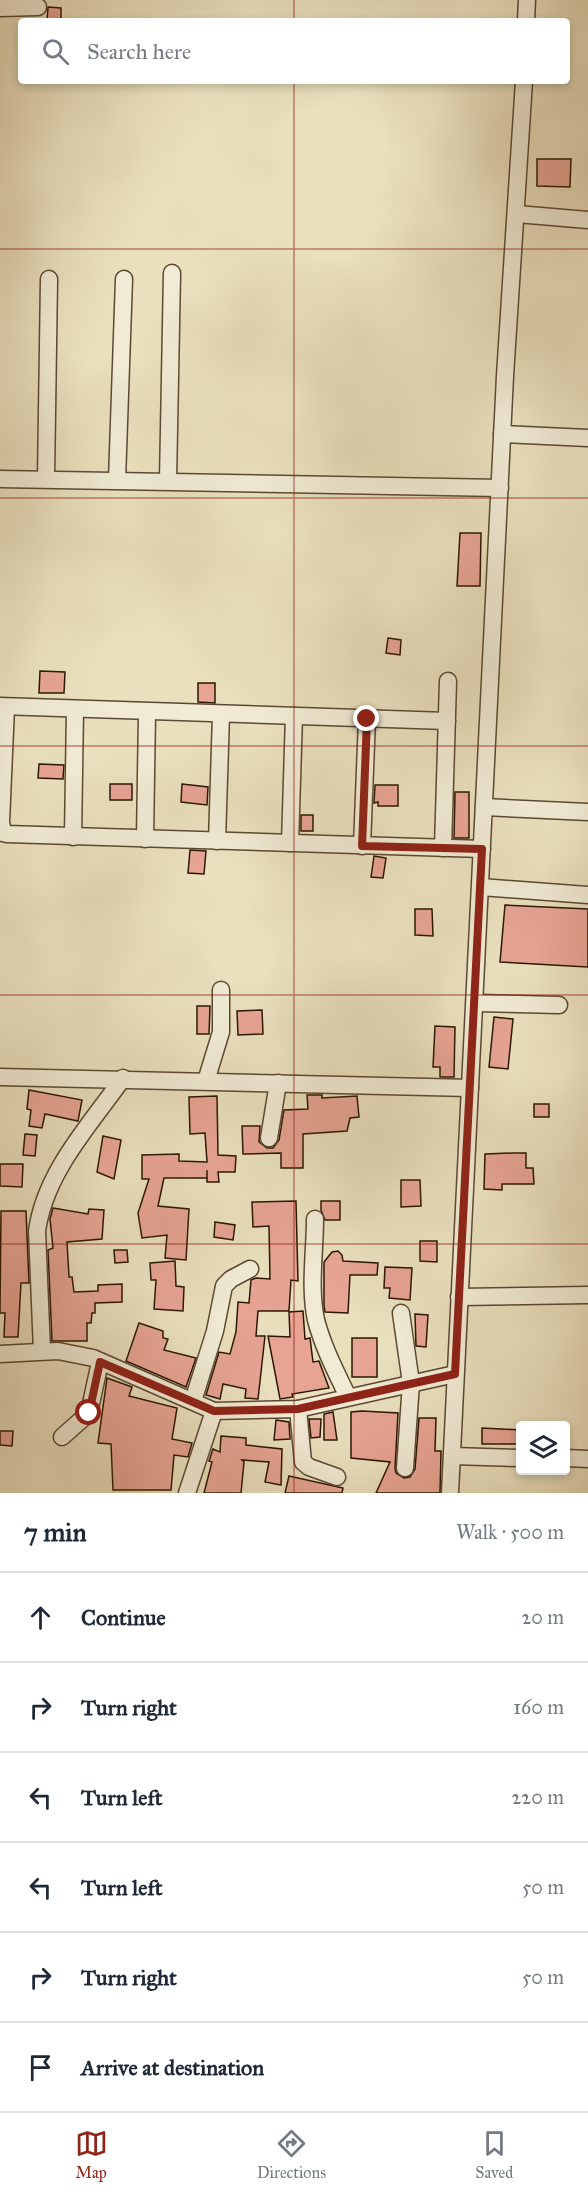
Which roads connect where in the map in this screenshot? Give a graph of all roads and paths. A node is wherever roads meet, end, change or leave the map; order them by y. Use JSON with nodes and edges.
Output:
{"nodes":[{"id":1,"x":527,"y":0,"type":"edge"},
{"id":2,"x":0,"y":8,"type":"edge"},
{"id":3,"x":38,"y":9,"type":"edge"},
{"id":4,"x":526,"y":18,"type":"edge"},
{"id":5,"x":524,"y":84,"type":"edge"},
{"id":6,"x":517,"y":214,"type":"junction"},
{"id":7,"x":588,"y":220,"type":"edge"},
{"id":8,"x":172,"y":273,"type":"dead end"},
{"id":9,"x":49,"y":279,"type":"dead end"},
{"id":10,"x":124,"y":279,"type":"dead end"},
{"id":11,"x":502,"y":434,"type":"junction"},
{"id":12,"x":588,"y":438,"type":"edge"},
{"id":13,"x":46,"y":478,"type":"junction"},
{"id":14,"x":0,"y":479,"type":"edge"},
{"id":15,"x":117,"y":480,"type":"junction"},
{"id":16,"x":168,"y":481,"type":"junction"},
{"id":17,"x":500,"y":488,"type":"junction"},
{"id":18,"x":448,"y":681,"type":"dead end"},
{"id":19,"x":3,"y":707,"type":"edge"},
{"id":20,"x":75,"y":710,"type":"junction"},
{"id":21,"x":147,"y":713,"type":"junction"},
{"id":22,"x":221,"y":715,"type":"junction"},
{"id":23,"x":294,"y":717,"type":"junction"},
{"id":24,"x":367,"y":719,"type":"junction"},
{"id":25,"x":447,"y":721,"type":"junction"},
{"id":26,"x":484,"y":807,"type":"junction"},
{"id":27,"x":588,"y":812,"type":"edge"},
{"id":28,"x":73,"y":837,"type":"junction"},
{"id":29,"x":145,"y":839,"type":"junction"},
{"id":30,"x":217,"y":841,"type":"junction"},
{"id":31,"x":290,"y":843,"type":"junction"},
{"id":32,"x":362,"y":846,"type":"junction"},
{"id":33,"x":443,"y":848,"type":"junction"},
{"id":34,"x":482,"y":849,"type":"junction"},
{"id":35,"x":480,"y":887,"type":"junction"},
{"id":36,"x":588,"y":895,"type":"edge"},
{"id":37,"x":221,"y":990,"type":"dead end"},
{"id":38,"x":474,"y":1003,"type":"junction"},
{"id":39,"x":559,"y":1005,"type":"dead end"},
{"id":40,"x":0,"y":1077,"type":"edge"},
{"id":41,"x":123,"y":1078,"type":"junction"},
{"id":42,"x":206,"y":1081,"type":"junction"},
{"id":43,"x":278,"y":1083,"type":"junction"},
{"id":44,"x":470,"y":1088,"type":"junction"},
{"id":45,"x":269,"y":1138,"type":"dead end"},
{"id":46,"x":315,"y":1218,"type":"dead end"},
{"id":47,"x":250,"y":1269,"type":"dead end"},
{"id":48,"x":588,"y":1295,"type":"edge"},
{"id":49,"x":459,"y":1297,"type":"junction"},
{"id":50,"x":401,"y":1313,"type":"dead end"},
{"id":51,"x":42,"y":1351,"type":"junction"},
{"id":52,"x":0,"y":1353,"type":"edge"},
{"id":53,"x":100,"y":1362,"type":"junction"},
{"id":54,"x":455,"y":1374,"type":"junction"},
{"id":55,"x":411,"y":1383,"type":"junction"},
{"id":56,"x":348,"y":1397,"type":"junction"},
{"id":57,"x":193,"y":1401,"type":"junction"},
{"id":58,"x":298,"y":1409,"type":"junction"},
{"id":59,"x":214,"y":1411,"type":"junction"},
{"id":60,"x":62,"y":1437,"type":"dead end"},
{"id":61,"x":452,"y":1456,"type":"junction"},
{"id":62,"x":516,"y":1458,"type":"edge"},
{"id":63,"x":570,"y":1458,"type":"edge"},
{"id":64,"x":588,"y":1459,"type":"edge"},
{"id":65,"x":405,"y":1468,"type":"dead end"},
{"id":66,"x":337,"y":1478,"type":"dead end"},
{"id":67,"x":187,"y":1493,"type":"edge"},
{"id":68,"x":450,"y":1493,"type":"edge"}],
"edges":[{"from":1,"to":4,"type":"street"},
{"from":2,"to":3,"type":"street"},
{"from":5,"to":6,"type":"street"},
{"from":6,"to":7,"type":"street"},
{"from":6,"to":11,"type":"street"},
{"from":8,"to":16,"type":"street"},
{"from":9,"to":13,"type":"street"},
{"from":10,"to":15,"type":"street"},
{"from":11,"to":12,"type":"street"},
{"from":11,"to":17,"type":"street"},
{"from":13,"to":14,"type":"street"},
{"from":13,"to":15,"type":"street"},
{"from":15,"to":16,"type":"street"},
{"from":16,"to":17,"type":"street"},
{"from":17,"to":26,"type":"street"},
{"from":18,"to":25,"type":"street"},
{"from":19,"to":20,"type":"street"},
{"from":19,"to":28,"type":"street"},
{"from":20,"to":21,"type":"street"},
{"from":20,"to":28,"type":"street"},
{"from":21,"to":22,"type":"street"},
{"from":21,"to":29,"type":"street"},
{"from":22,"to":23,"type":"street"},
{"from":22,"to":30,"type":"street"},
{"from":23,"to":24,"type":"street"},
{"from":23,"to":31,"type":"street"},
{"from":24,"to":25,"type":"street"},
{"from":24,"to":32,"type":"street"},
{"from":25,"to":33,"type":"street"},
{"from":26,"to":27,"type":"street"},
{"from":26,"to":34,"type":"street"},
{"from":28,"to":29,"type":"street"},
{"from":29,"to":30,"type":"street"},
{"from":30,"to":31,"type":"street"},
{"from":31,"to":32,"type":"street"},
{"from":32,"to":33,"type":"street"},
{"from":33,"to":34,"type":"street"},
{"from":34,"to":35,"type":"street"},
{"from":35,"to":36,"type":"street"},
{"from":35,"to":38,"type":"street"},
{"from":37,"to":42,"type":"street"},
{"from":38,"to":39,"type":"street"},
{"from":38,"to":44,"type":"street"},
{"from":40,"to":41,"type":"street"},
{"from":41,"to":42,"type":"street"},
{"from":41,"to":51,"type":"street"},
{"from":42,"to":43,"type":"street"},
{"from":43,"to":44,"type":"street"},
{"from":43,"to":45,"type":"street"},
{"from":44,"to":49,"type":"street"},
{"from":46,"to":56,"type":"street"},
{"from":47,"to":57,"type":"street"},
{"from":48,"to":49,"type":"street"},
{"from":49,"to":54,"type":"street"},
{"from":50,"to":55,"type":"street"},
{"from":51,"to":52,"type":"street"},
{"from":51,"to":53,"type":"street"},
{"from":53,"to":57,"type":"street"},
{"from":53,"to":60,"type":"street"},
{"from":54,"to":55,"type":"street"},
{"from":54,"to":61,"type":"street"},
{"from":55,"to":56,"type":"street"},
{"from":55,"to":65,"type":"street"},
{"from":56,"to":58,"type":"street"},
{"from":57,"to":59,"type":"street"},
{"from":58,"to":59,"type":"street"},
{"from":58,"to":66,"type":"street"},
{"from":59,"to":67,"type":"street"},
{"from":61,"to":62,"type":"street"},
{"from":61,"to":68,"type":"street"},
{"from":63,"to":64,"type":"street"}]}
